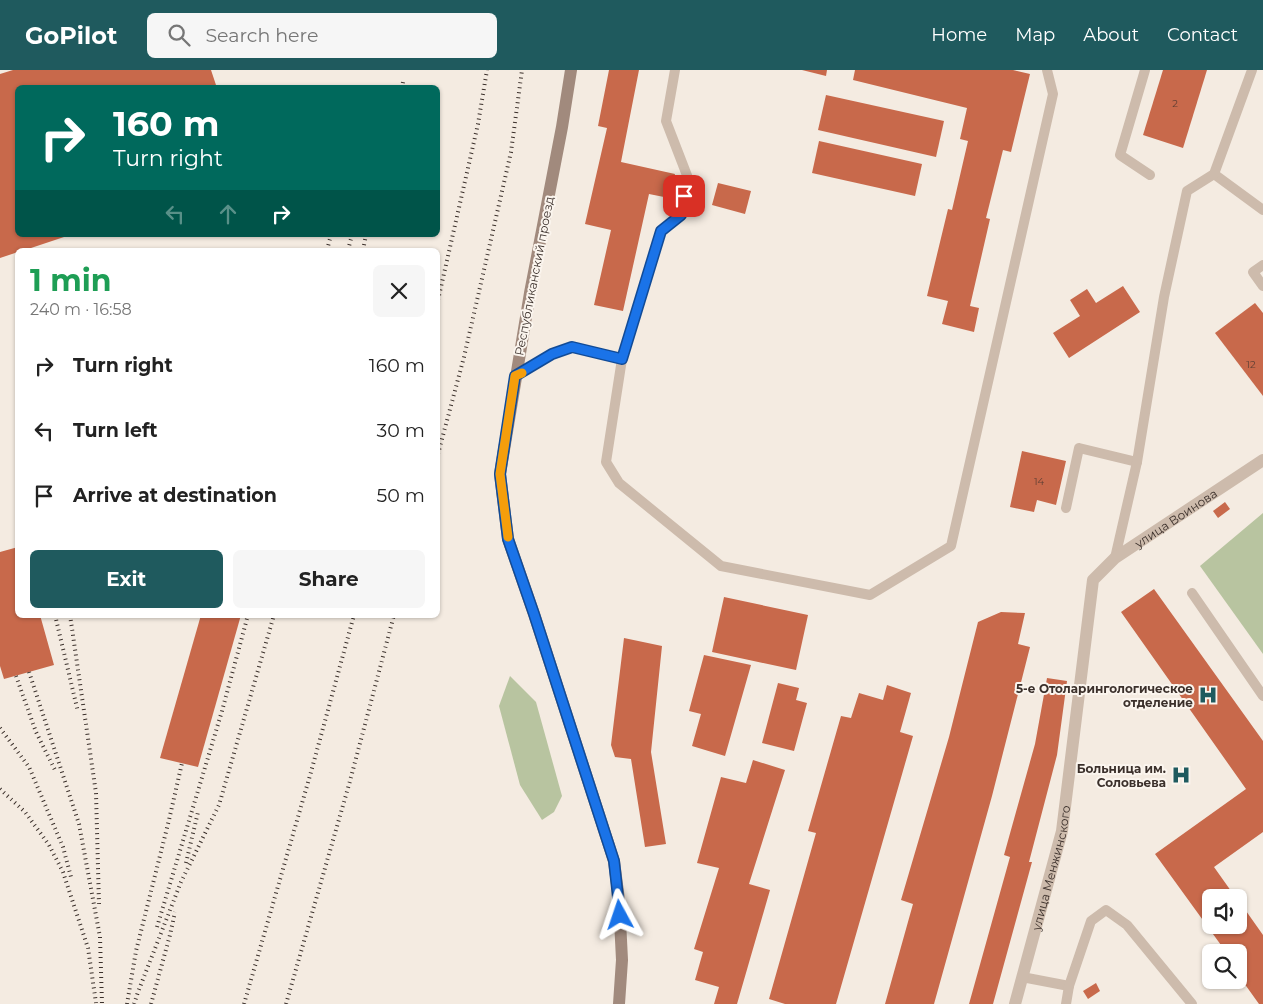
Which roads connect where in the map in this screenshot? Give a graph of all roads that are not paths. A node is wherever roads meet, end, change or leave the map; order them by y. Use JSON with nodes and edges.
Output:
{"nodes":[{"id":1,"x":571,"y":70,"type":"edge"},
{"id":2,"x":675,"y":70,"type":"edge"},
{"id":3,"x":1047,"y":70,"type":"edge"},
{"id":4,"x":1145,"y":70,"type":"edge"},
{"id":5,"x":1252,"y":70,"type":"edge"},
{"id":6,"x":1214,"y":174,"type":"junction"},
{"id":7,"x":1150,"y":175,"type":"dead end"},
{"id":8,"x":1263,"y":210,"type":"edge"},
{"id":9,"x":1263,"y":265,"type":"edge"},
{"id":10,"x":1263,"y":286,"type":"edge"},
{"id":11,"x":622,"y":359,"type":"junction"},
{"id":12,"x":515,"y":376,"type":"junction"},
{"id":13,"x":1263,"y":460,"type":"edge"},
{"id":14,"x":1137,"y":462,"type":"junction"},
{"id":15,"x":1066,"y":508,"type":"dead end"},
{"id":16,"x":1115,"y":558,"type":"junction"},
{"id":17,"x":1093,"y":580,"type":"joint"},
{"id":18,"x":1192,"y":593,"type":"dead end"},
{"id":19,"x":1263,"y":696,"type":"edge"},
{"id":20,"x":1022,"y":977,"type":"junction"},
{"id":21,"x":1069,"y":986,"type":"junction"},
{"id":22,"x":619,"y":1004,"type":"edge"},
{"id":23,"x":1014,"y":1004,"type":"edge"},
{"id":24,"x":1066,"y":1004,"type":"edge"},
{"id":25,"x":1192,"y":1004,"type":"edge"}],
"edges":[{"from":1,"to":12,"type":"main road","name":"Республиканский проезд"},
{"from":2,"to":11,"type":"lane"},
{"from":3,"to":11,"type":"lane"},
{"from":4,"to":7,"type":"lane"},
{"from":5,"to":6,"type":"lane"},
{"from":6,"to":8,"type":"lane"},
{"from":6,"to":14,"type":"lane"},
{"from":9,"to":10,"type":"lane"},
{"from":11,"to":12,"type":"lane"},
{"from":12,"to":22,"type":"main road","name":"Республиканский проезд"},
{"from":13,"to":16,"type":"street","name":"улица Воинова"},
{"from":14,"to":15,"type":"lane"},
{"from":14,"to":16,"type":"lane"},
{"from":16,"to":17,"type":"street","name":"улица Воинова"},
{"from":17,"to":20,"type":"street","name":"улица Менжинского"},
{"from":18,"to":19,"type":"lane"},
{"from":20,"to":21,"type":"lane"},
{"from":20,"to":23,"type":"street","name":"улица Менжинского"},
{"from":21,"to":24,"type":"lane"},
{"from":21,"to":25,"type":"lane"}]}
